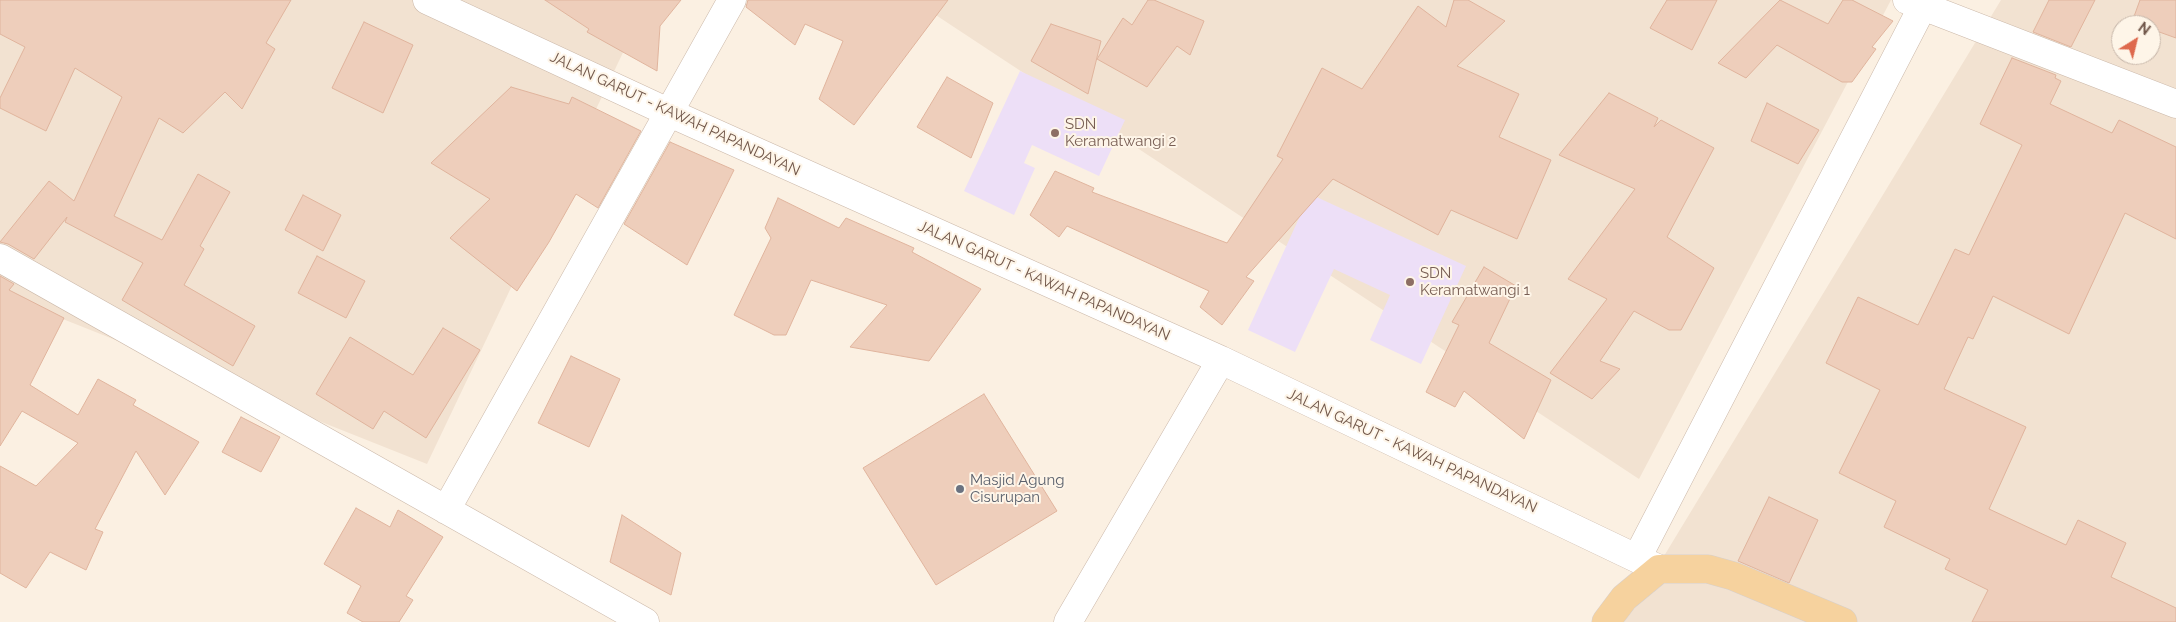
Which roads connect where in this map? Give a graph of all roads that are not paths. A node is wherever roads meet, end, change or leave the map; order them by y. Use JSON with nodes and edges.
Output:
{"nodes":[{"id":1,"x":426,"y":0,"type":"edge"},
{"id":2,"x":732,"y":0,"type":"edge"},
{"id":3,"x":1918,"y":2,"type":"edge"},
{"id":4,"x":2176,"y":104,"type":"edge"},
{"id":5,"x":670,"y":113,"type":"junction"},
{"id":6,"x":0,"y":258,"type":"edge"},
{"id":7,"x":1221,"y":360,"type":"junction"},
{"id":8,"x":446,"y":510,"type":"junction"},
{"id":9,"x":1660,"y":565,"type":"junction"},
{"id":10,"x":645,"y":622,"type":"edge"},
{"id":11,"x":1068,"y":622,"type":"edge"},
{"id":12,"x":1606,"y":622,"type":"edge"},
{"id":13,"x":1843,"y":622,"type":"edge"}],
"edges":[{"from":1,"to":5,"type":"street","name":"JALAN GARUT - KAWAH PAPANDAYAN"},
{"from":2,"to":5,"type":"street"},
{"from":3,"to":4,"type":"street"},
{"from":3,"to":9,"type":"street"},
{"from":5,"to":7,"type":"street","name":"JALAN GARUT - KAWAH PAPANDAYAN"},
{"from":5,"to":8,"type":"street"},
{"from":6,"to":8,"type":"street"},
{"from":7,"to":9,"type":"street","name":"JALAN GARUT - KAWAH PAPANDAYAN"},
{"from":7,"to":11,"type":"street"},
{"from":8,"to":10,"type":"street"},
{"from":9,"to":12,"type":"main road"},
{"from":9,"to":13,"type":"main road"}]}
